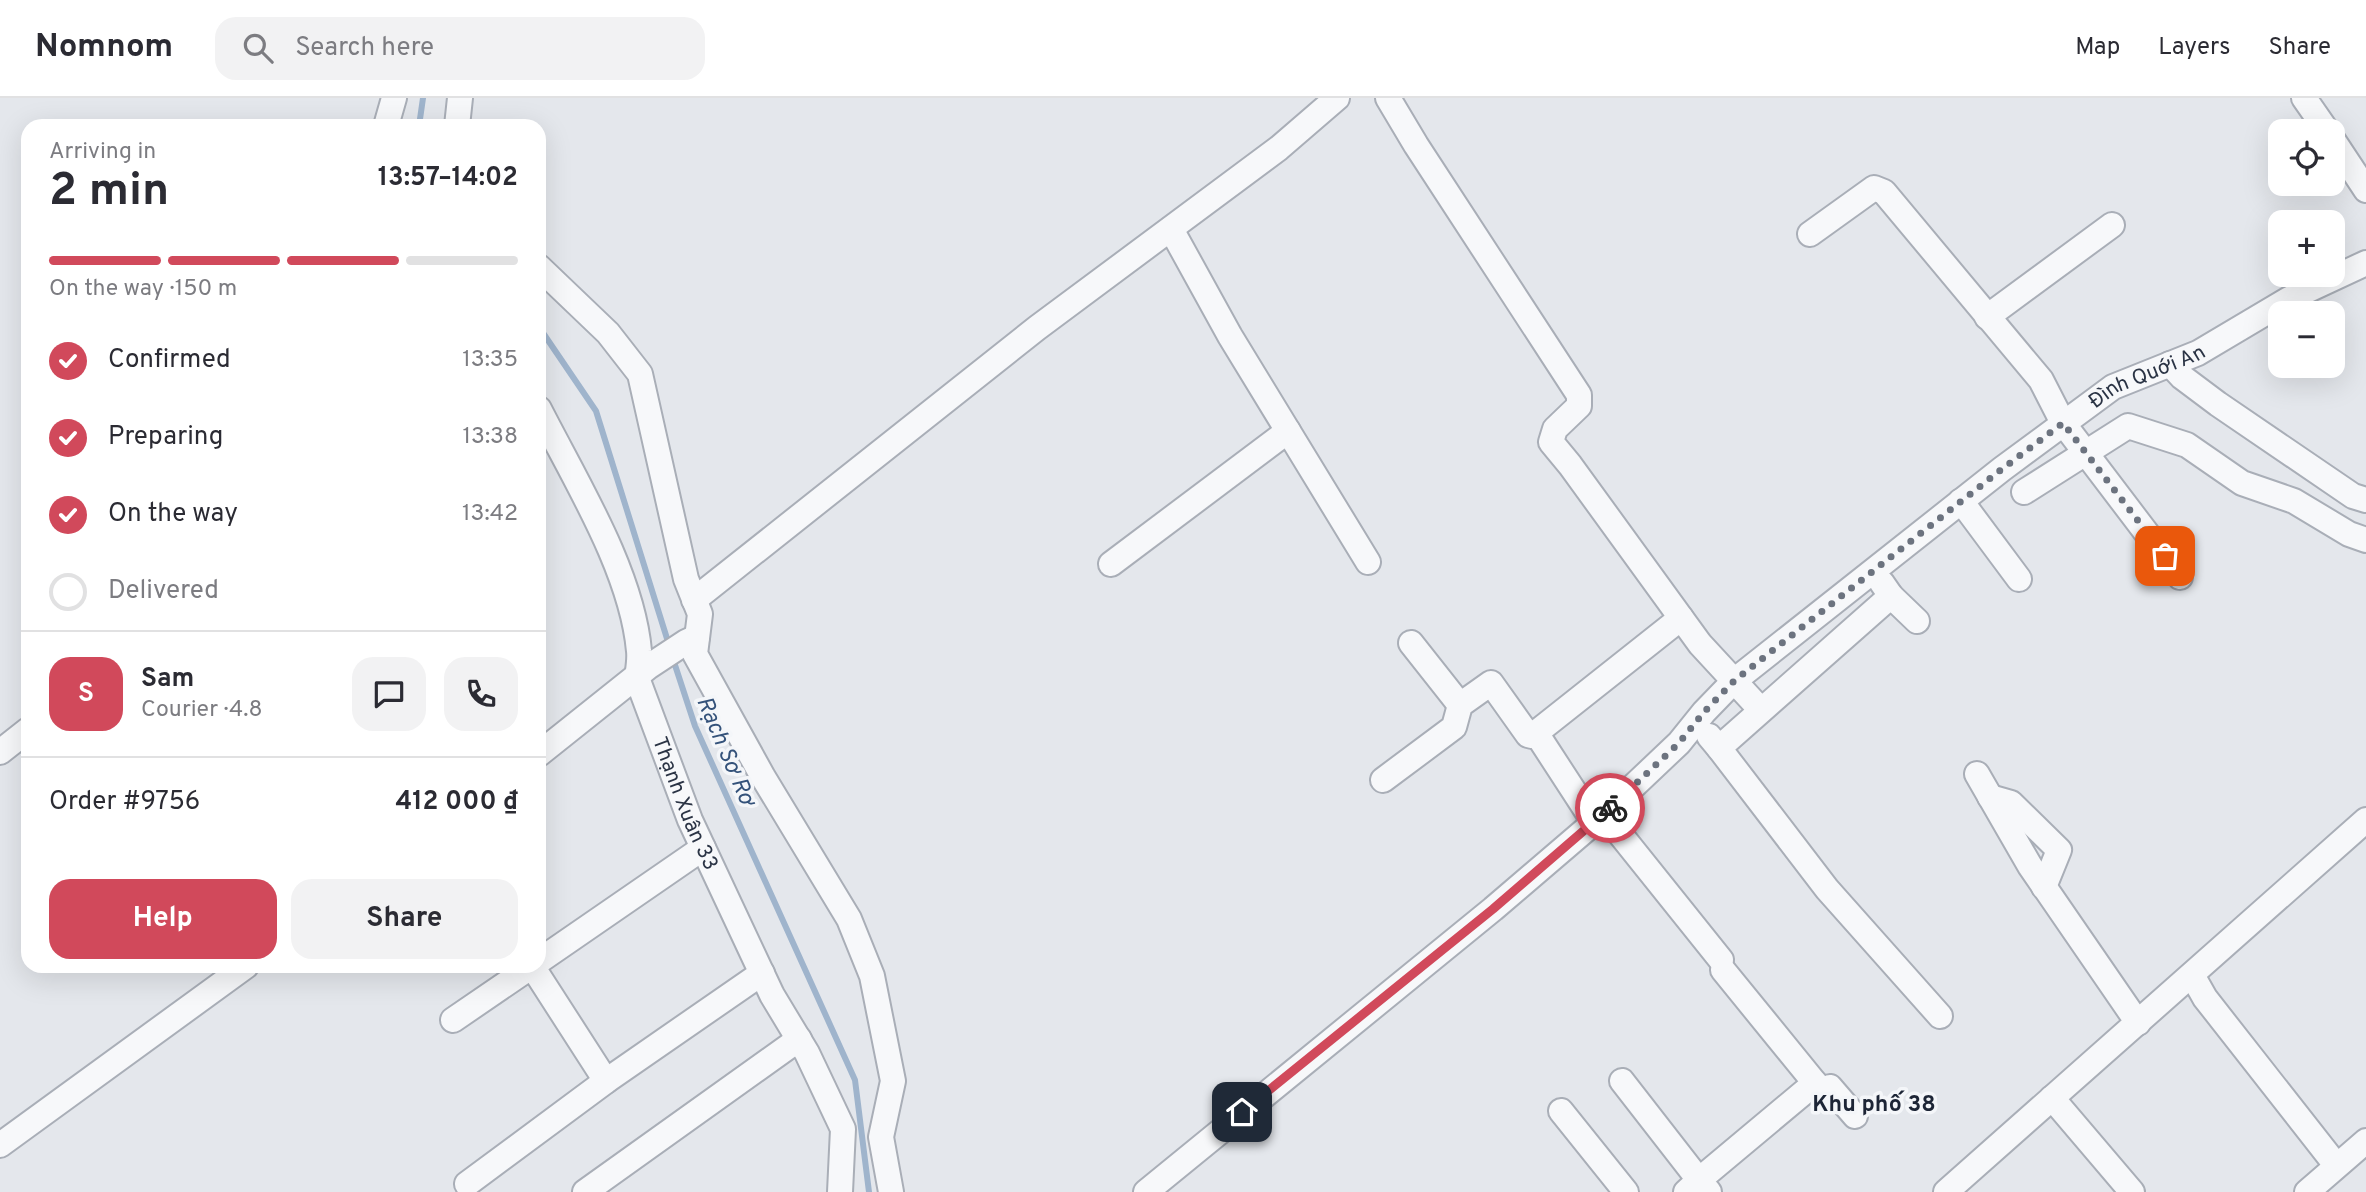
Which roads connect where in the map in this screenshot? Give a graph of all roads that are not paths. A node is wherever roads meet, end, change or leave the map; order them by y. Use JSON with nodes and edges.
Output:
{"nodes":[{"id":1,"x":394,"y":98,"type":"edge"},
{"id":2,"x":460,"y":98,"type":"edge"},
{"id":3,"x":1336,"y":98,"type":"edge"},
{"id":4,"x":1388,"y":98,"type":"edge"},
{"id":5,"x":2304,"y":98,"type":"edge"},
{"id":6,"x":388,"y":119,"type":"edge"},
{"id":7,"x":458,"y":119,"type":"edge"},
{"id":8,"x":2319,"y":119,"type":"edge"},
{"id":9,"x":2345,"y":158,"type":"edge"},
{"id":10,"x":2366,"y":190,"type":"edge"},
{"id":11,"x":2112,"y":225,"type":"dead end"},
{"id":12,"x":1171,"y":229,"type":"junction"},
{"id":13,"x":1810,"y":234,"type":"dead end"},
{"id":14,"x":2366,"y":263,"type":"edge"},
{"id":15,"x":546,"y":274,"type":"edge"},
{"id":16,"x":1987,"y":317,"type":"junction"},
{"id":17,"x":2170,"y":364,"type":"junction"},
{"id":18,"x":546,"y":423,"type":"edge"},
{"id":19,"x":2063,"y":423,"type":"junction"},
{"id":20,"x":1287,"y":431,"type":"junction"},
{"id":21,"x":2086,"y":452,"type":"junction"},
{"id":22,"x":2024,"y":492,"type":"dead end"},
{"id":23,"x":2366,"y":500,"type":"edge"},
{"id":24,"x":1961,"y":501,"type":"junction"},
{"id":25,"x":2366,"y":540,"type":"edge"},
{"id":26,"x":1368,"y":562,"type":"dead end"},
{"id":27,"x":1111,"y":564,"type":"dead end"},
{"id":28,"x":1873,"y":571,"type":"junction"},
{"id":29,"x":2180,"y":577,"type":"dead end"},
{"id":30,"x":2019,"y":579,"type":"dead end"},
{"id":31,"x":1891,"y":596,"type":"junction"},
{"id":32,"x":694,"y":600,"type":"junction"},
{"id":33,"x":1681,"y":618,"type":"junction"},
{"id":34,"x":1917,"y":621,"type":"dead end"},
{"id":35,"x":692,"y":640,"type":"junction"},
{"id":36,"x":1411,"y":643,"type":"dead end"},
{"id":37,"x":642,"y":673,"type":"junction"},
{"id":38,"x":1734,"y":681,"type":"junction"},
{"id":39,"x":1460,"y":705,"type":"junction"},
{"id":40,"x":1761,"y":710,"type":"junction"},
{"id":41,"x":1697,"y":722,"type":"junction"},
{"id":42,"x":21,"y":736,"type":"edge"},
{"id":43,"x":1542,"y":742,"type":"dead end"},
{"id":44,"x":546,"y":748,"type":"edge"},
{"id":45,"x":1718,"y":748,"type":"junction"},
{"id":46,"x":0,"y":752,"type":"edge"},
{"id":47,"x":1977,"y":774,"type":"dead end"},
{"id":48,"x":1383,"y":780,"type":"dead end"},
{"id":49,"x":1990,"y":797,"type":"junction"},
{"id":50,"x":1599,"y":818,"type":"junction"},
{"id":51,"x":2366,"y":820,"type":"edge"},
{"id":52,"x":703,"y":848,"type":"junction"},
{"id":53,"x":2044,"y":887,"type":"junction"},
{"id":54,"x":546,"y":956,"type":"edge"},
{"id":55,"x":228,"y":973,"type":"edge"},
{"id":56,"x":522,"y":973,"type":"edge"},
{"id":57,"x":537,"y":973,"type":"edge"},
{"id":58,"x":762,"y":973,"type":"junction"},
{"id":59,"x":2192,"y":975,"type":"junction"},
{"id":60,"x":1940,"y":1016,"type":"dead end"},
{"id":61,"x":453,"y":1020,"type":"dead end"},
{"id":62,"x":2138,"y":1023,"type":"junction"},
{"id":63,"x":799,"y":1039,"type":"junction"},
{"id":64,"x":606,"y":1081,"type":"junction"},
{"id":65,"x":1622,"y":1081,"type":"dead end"},
{"id":66,"x":1815,"y":1083,"type":"junction"},
{"id":67,"x":2053,"y":1098,"type":"junction"},
{"id":68,"x":1561,"y":1111,"type":"dead end"},
{"id":69,"x":1855,"y":1116,"type":"dead end"},
{"id":70,"x":2366,"y":1141,"type":"edge"},
{"id":71,"x":0,"y":1144,"type":"edge"},
{"id":72,"x":2336,"y":1165,"type":"junction"},
{"id":73,"x":467,"y":1184,"type":"dead end"},
{"id":74,"x":1698,"y":1188,"type":"edge"},
{"id":75,"x":585,"y":1192,"type":"edge"},
{"id":76,"x":840,"y":1192,"type":"edge"},
{"id":77,"x":891,"y":1192,"type":"edge"},
{"id":78,"x":1146,"y":1192,"type":"edge"},
{"id":79,"x":1626,"y":1192,"type":"edge"},
{"id":80,"x":1947,"y":1192,"type":"edge"},
{"id":81,"x":2132,"y":1192,"type":"edge"},
{"id":82,"x":2307,"y":1192,"type":"edge"}],
"edges":[{"from":1,"to":6,"type":"street"},
{"from":2,"to":7,"type":"street"},
{"from":3,"to":12,"type":"street"},
{"from":4,"to":33,"type":"street"},
{"from":5,"to":8,"type":"street"},
{"from":9,"to":10,"type":"street"},
{"from":11,"to":16,"type":"street"},
{"from":12,"to":20,"type":"street"},
{"from":12,"to":32,"type":"street"},
{"from":13,"to":16,"type":"street"},
{"from":14,"to":17,"type":"street","name":"Đình Quới An"},
{"from":15,"to":32,"type":"street"},
{"from":16,"to":19,"type":"street"},
{"from":17,"to":19,"type":"street","name":"Đình Quới An"},
{"from":17,"to":23,"type":"street"},
{"from":18,"to":37,"type":"street","name":"Thạnh Xuân 33"},
{"from":19,"to":21,"type":"street"},
{"from":19,"to":24,"type":"street","name":"Đình Quới An"},
{"from":20,"to":26,"type":"street"},
{"from":20,"to":27,"type":"street"},
{"from":21,"to":22,"type":"street"},
{"from":21,"to":25,"type":"street"},
{"from":21,"to":29,"type":"street"},
{"from":24,"to":28,"type":"street","name":"Đình Quới An"},
{"from":24,"to":30,"type":"street"},
{"from":28,"to":31,"type":"street"},
{"from":28,"to":38,"type":"street","name":"Đình Quới An"},
{"from":31,"to":34,"type":"street"},
{"from":31,"to":40,"type":"street"},
{"from":32,"to":35,"type":"street"},
{"from":33,"to":38,"type":"street"},
{"from":33,"to":39,"type":"street"},
{"from":35,"to":37,"type":"street"},
{"from":35,"to":77,"type":"street"},
{"from":36,"to":39,"type":"street"},
{"from":37,"to":44,"type":"street"},
{"from":37,"to":52,"type":"street","name":"Thạnh Xuân 33"},
{"from":38,"to":40,"type":"street"},
{"from":38,"to":41,"type":"street","name":"Đình Quới An"},
{"from":39,"to":48,"type":"street"},
{"from":40,"to":45,"type":"street"},
{"from":41,"to":45,"type":"street"},
{"from":41,"to":50,"type":"street","name":"Đình Quới An"},
{"from":42,"to":46,"type":"street"},
{"from":43,"to":50,"type":"street"},
{"from":45,"to":60,"type":"street"},
{"from":47,"to":49,"type":"street"},
{"from":49,"to":53,"type":"street"},
{"from":49,"to":53,"type":"street"},
{"from":50,"to":66,"type":"street"},
{"from":50,"to":78,"type":"street","name":"Đình Quới An"},
{"from":51,"to":59,"type":"street"},
{"from":52,"to":54,"type":"street"},
{"from":52,"to":58,"type":"street","name":"Thạnh Xuân 33"},
{"from":53,"to":62,"type":"street"},
{"from":55,"to":71,"type":"street"},
{"from":56,"to":61,"type":"street"},
{"from":57,"to":64,"type":"street"},
{"from":58,"to":63,"type":"street","name":"Thạnh Xuân 33"},
{"from":58,"to":64,"type":"street"},
{"from":59,"to":62,"type":"street"},
{"from":59,"to":72,"type":"street"},
{"from":62,"to":67,"type":"street"},
{"from":63,"to":75,"type":"street"},
{"from":63,"to":76,"type":"street","name":"Thạnh Xuân 33"},
{"from":64,"to":73,"type":"street"},
{"from":65,"to":74,"type":"street"},
{"from":66,"to":69,"type":"street"},
{"from":66,"to":74,"type":"street"},
{"from":67,"to":80,"type":"street"},
{"from":67,"to":81,"type":"street"},
{"from":68,"to":79,"type":"street"},
{"from":70,"to":72,"type":"street"},
{"from":72,"to":82,"type":"street"}]}
